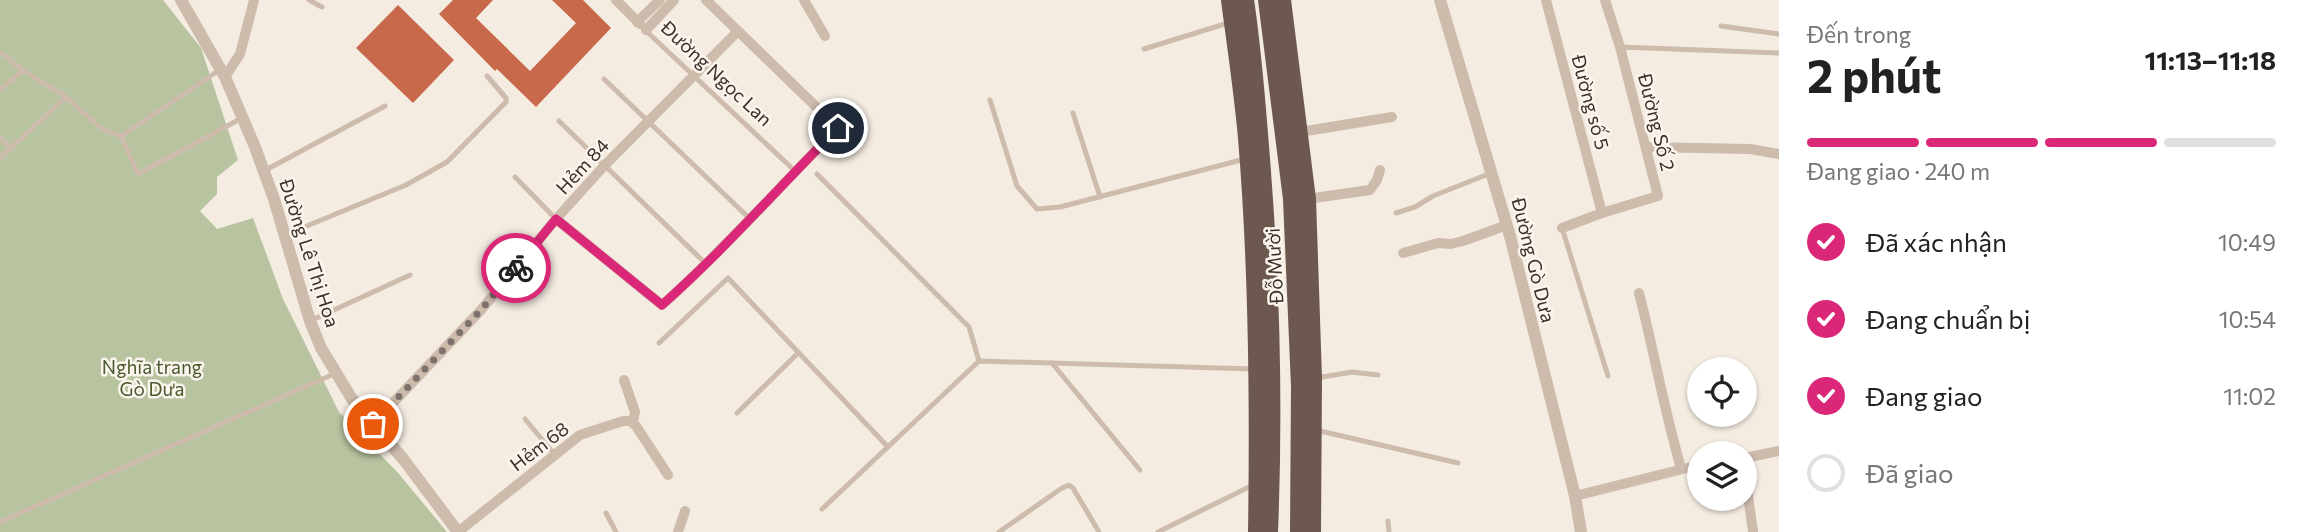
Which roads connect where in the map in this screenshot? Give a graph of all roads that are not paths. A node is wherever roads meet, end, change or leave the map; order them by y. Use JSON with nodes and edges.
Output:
{"nodes":[{"id":1,"x":181,"y":0,"type":"edge"},
{"id":2,"x":254,"y":0,"type":"edge"},
{"id":3,"x":309,"y":0,"type":"edge"},
{"id":4,"x":616,"y":0,"type":"edge"},
{"id":5,"x":660,"y":0,"type":"edge"},
{"id":6,"x":674,"y":0,"type":"edge"},
{"id":7,"x":706,"y":0,"type":"edge"},
{"id":8,"x":804,"y":0,"type":"edge"},
{"id":9,"x":1230,"y":0,"type":"edge"},
{"id":10,"x":1245,"y":0,"type":"edge"},
{"id":11,"x":1267,"y":0,"type":"edge"},
{"id":12,"x":1282,"y":0,"type":"edge"},
{"id":13,"x":1440,"y":0,"type":"edge"},
{"id":14,"x":1546,"y":0,"type":"edge"},
{"id":15,"x":1605,"y":0,"type":"edge"},
{"id":16,"x":322,"y":7,"type":"dead end"},
{"id":17,"x":1233,"y":21,"type":"junction"},
{"id":18,"x":641,"y":25,"type":"junction"},
{"id":19,"x":1721,"y":26,"type":"dead end"},
{"id":20,"x":738,"y":31,"type":"junction"},
{"id":21,"x":1779,"y":34,"type":"edge"},
{"id":22,"x":825,"y":36,"type":"dead end"},
{"id":23,"x":1620,"y":47,"type":"junction"},
{"id":24,"x":1144,"y":49,"type":"dead end"},
{"id":25,"x":0,"y":52,"type":"edge"},
{"id":26,"x":1779,"y":53,"type":"edge"},
{"id":27,"x":23,"y":69,"type":"junction"},
{"id":28,"x":223,"y":73,"type":"junction"},
{"id":29,"x":694,"y":75,"type":"junction"},
{"id":30,"x":487,"y":76,"type":"dead end"},
{"id":31,"x":604,"y":79,"type":"dead end"},
{"id":32,"x":0,"y":90,"type":"edge"},
{"id":33,"x":66,"y":97,"type":"junction"},
{"id":34,"x":990,"y":100,"type":"dead end"},
{"id":35,"x":385,"y":106,"type":"dead end"},
{"id":36,"x":1073,"y":113,"type":"dead end"},
{"id":37,"x":1392,"y":117,"type":"dead end"},
{"id":38,"x":242,"y":118,"type":"junction"},
{"id":39,"x":650,"y":120,"type":"junction"},
{"id":40,"x":559,"y":121,"type":"dead end"},
{"id":41,"x":1300,"y":132,"type":"junction"},
{"id":42,"x":121,"y":136,"type":"junction"},
{"id":43,"x":0,"y":138,"type":"edge"},
{"id":44,"x":1646,"y":147,"type":"junction"},
{"id":45,"x":11,"y":148,"type":"junction"},
{"id":46,"x":1779,"y":154,"type":"edge"},
{"id":47,"x":0,"y":158,"type":"edge"},
{"id":48,"x":1248,"y":159,"type":"junction"},
{"id":49,"x":604,"y":166,"type":"junction"},
{"id":50,"x":1380,"y":170,"type":"dead end"},
{"id":51,"x":264,"y":171,"type":"junction"},
{"id":52,"x":795,"y":171,"type":"junction"},
{"id":53,"x":1491,"y":173,"type":"junction"},
{"id":54,"x":817,"y":174,"type":"dead end"},
{"id":55,"x":515,"y":177,"type":"dead end"},
{"id":56,"x":1100,"y":197,"type":"junction"},
{"id":57,"x":1307,"y":199,"type":"junction"},
{"id":58,"x":1396,"y":213,"type":"dead end"},
{"id":59,"x":1602,"y":213,"type":"junction"},
{"id":60,"x":749,"y":218,"type":"junction"},
{"id":61,"x":556,"y":219,"type":"junction"},
{"id":62,"x":1507,"y":225,"type":"junction"},
{"id":63,"x":1562,"y":228,"type":"joint"},
{"id":64,"x":285,"y":235,"type":"junction"},
{"id":65,"x":1403,"y":253,"type":"dead end"},
{"id":66,"x":707,"y":265,"type":"junction"},
{"id":67,"x":410,"y":275,"type":"dead end"},
{"id":68,"x":1639,"y":293,"type":"dead end"},
{"id":69,"x":310,"y":321,"type":"junction"},
{"id":70,"x":659,"y":343,"type":"dead end"},
{"id":71,"x":797,"y":354,"type":"junction"},
{"id":72,"x":979,"y":361,"type":"junction"},
{"id":73,"x":1052,"y":363,"type":"junction"},
{"id":74,"x":1264,"y":369,"type":"junction"},
{"id":75,"x":336,"y":373,"type":"junction"},
{"id":76,"x":1378,"y":375,"type":"dead end"},
{"id":77,"x":1608,"y":376,"type":"dead end"},
{"id":78,"x":1313,"y":378,"type":"junction"},
{"id":79,"x":624,"y":380,"type":"dead end"},
{"id":80,"x":737,"y":413,"type":"dead end"},
{"id":81,"x":525,"y":419,"type":"dead end"},
{"id":82,"x":633,"y":422,"type":"junction"},
{"id":83,"x":373,"y":424,"type":"junction"},
{"id":84,"x":1313,"y":429,"type":"junction"},
{"id":85,"x":888,"y":447,"type":"junction"},
{"id":86,"x":1779,"y":451,"type":"edge"},
{"id":87,"x":555,"y":455,"type":"junction"},
{"id":88,"x":1757,"y":456,"type":"edge"},
{"id":89,"x":1458,"y":463,"type":"dead end"},
{"id":90,"x":1687,"y":467,"type":"edge"},
{"id":91,"x":1681,"y":468,"type":"junction"},
{"id":92,"x":1140,"y":470,"type":"dead end"},
{"id":93,"x":668,"y":475,"type":"dead end"},
{"id":94,"x":1258,"y":482,"type":"junction"},
{"id":95,"x":1575,"y":496,"type":"junction"},
{"id":96,"x":822,"y":509,"type":"dead end"},
{"id":97,"x":685,"y":511,"type":"dead end"},
{"id":98,"x":1750,"y":511,"type":"edge"},
{"id":99,"x":606,"y":513,"type":"dead end"},
{"id":100,"x":1388,"y":521,"type":"dead end"},
{"id":101,"x":0,"y":522,"type":"edge"},
{"id":102,"x":458,"y":532,"type":"edge"},
{"id":103,"x":616,"y":532,"type":"edge"},
{"id":104,"x":678,"y":532,"type":"edge"},
{"id":105,"x":999,"y":532,"type":"edge"},
{"id":106,"x":1099,"y":532,"type":"edge"},
{"id":107,"x":1158,"y":532,"type":"edge"},
{"id":108,"x":1257,"y":532,"type":"edge"},
{"id":109,"x":1269,"y":532,"type":"edge"},
{"id":110,"x":1299,"y":532,"type":"edge"},
{"id":111,"x":1312,"y":532,"type":"edge"},
{"id":112,"x":1389,"y":532,"type":"edge"},
{"id":113,"x":1581,"y":532,"type":"edge"},
{"id":114,"x":1753,"y":532,"type":"edge"}],
"edges":[{"from":1,"to":28,"type":"street","name":"Đường Lê Thị Hoa"},
{"from":2,"to":28,"type":"street"},
{"from":3,"to":16,"type":"lane"},
{"from":4,"to":18,"type":"street","name":"Đường Ngọc Lan"},
{"from":5,"to":18,"type":"street"},
{"from":6,"to":18,"type":"street"},
{"from":7,"to":20,"type":"street"},
{"from":8,"to":22,"type":"street"},
{"from":9,"to":17,"type":"highway","name":"Đỗ Mười"},
{"from":10,"to":74,"type":"highway","name":"Đỗ Mười"},
{"from":11,"to":110,"type":"highway","name":"Đỗ Mười"},
{"from":12,"to":41,"type":"highway","name":"Đỗ Mười"},
{"from":13,"to":53,"type":"street","name":"Đường Gò Dưa"},
{"from":14,"to":59,"type":"street","name":"Đường số 5"},
{"from":15,"to":23,"type":"street","name":"Đường Số 2"},
{"from":17,"to":24,"type":"lane"},
{"from":17,"to":48,"type":"highway","name":"Đỗ Mười"},
{"from":18,"to":29,"type":"lane","name":"Đường Ngọc Lan"},
{"from":19,"to":21,"type":"lane"},
{"from":20,"to":29,"type":"street","name":"Hẻm 84"},
{"from":20,"to":52,"type":"street"},
{"from":23,"to":26,"type":"lane"},
{"from":23,"to":44,"type":"street","name":"Đường Số 2"},
{"from":25,"to":27,"type":"lane"},
{"from":27,"to":32,"type":"lane"},
{"from":27,"to":33,"type":"lane"},
{"from":28,"to":38,"type":"street","name":"Đường Lê Thị Hoa"},
{"from":28,"to":42,"type":"lane"},
{"from":29,"to":39,"type":"street","name":"Hẻm 84"},
{"from":29,"to":52,"type":"lane","name":"Đường Ngọc Lan"},
{"from":30,"to":64,"type":"lane"},
{"from":31,"to":39,"type":"lane"},
{"from":33,"to":42,"type":"lane"},
{"from":33,"to":45,"type":"lane"},
{"from":34,"to":56,"type":"lane"},
{"from":35,"to":51,"type":"lane"},
{"from":36,"to":56,"type":"lane"},
{"from":37,"to":41,"type":"street"},
{"from":38,"to":42,"type":"lane"},
{"from":38,"to":51,"type":"street","name":"Đường Lê Thị Hoa"},
{"from":39,"to":49,"type":"street","name":"Hẻm 84"},
{"from":39,"to":60,"type":"lane"},
{"from":40,"to":49,"type":"lane"},
{"from":41,"to":57,"type":"highway","name":"Đỗ Mười"},
{"from":43,"to":45,"type":"lane"},
{"from":44,"to":46,"type":"street"},
{"from":44,"to":59,"type":"street","name":"Đường Số 2"},
{"from":45,"to":47,"type":"lane"},
{"from":48,"to":56,"type":"lane"},
{"from":48,"to":74,"type":"highway","name":"Đỗ Mười"},
{"from":49,"to":61,"type":"street","name":"Hẻm 84"},
{"from":49,"to":66,"type":"lane"},
{"from":50,"to":57,"type":"street"},
{"from":51,"to":64,"type":"street","name":"Đường Lê Thị Hoa"},
{"from":52,"to":60,"type":"street"},
{"from":53,"to":58,"type":"lane"},
{"from":53,"to":62,"type":"street","name":"Đường Gò Dưa"},
{"from":54,"to":72,"type":"lane"},
{"from":55,"to":61,"type":"lane"},
{"from":57,"to":78,"type":"highway","name":"Đỗ Mười"},
{"from":59,"to":63,"type":"street","name":"Đường Số 2"},
{"from":60,"to":66,"type":"street"},
{"from":61,"to":66,"type":"street"},
{"from":61,"to":83,"type":"street","name":"Hẻm 84"},
{"from":62,"to":65,"type":"street"},
{"from":62,"to":95,"type":"street","name":"Đường Gò Dưa"},
{"from":63,"to":77,"type":"lane"},
{"from":64,"to":69,"type":"street","name":"Đường Lê Thị Hoa"},
{"from":67,"to":69,"type":"lane"},
{"from":68,"to":91,"type":"street"},
{"from":69,"to":75,"type":"street","name":"Đường Lê Thị Hoa"},
{"from":70,"to":71,"type":"lane"},
{"from":71,"to":80,"type":"lane"},
{"from":71,"to":85,"type":"lane"},
{"from":72,"to":73,"type":"lane"},
{"from":72,"to":85,"type":"lane"},
{"from":73,"to":74,"type":"lane"},
{"from":73,"to":92,"type":"lane"},
{"from":74,"to":94,"type":"highway","name":"Đỗ Mười"},
{"from":74,"to":109,"type":"highway","name":"Đỗ Mười"},
{"from":75,"to":83,"type":"street","name":"Đường Lê Thị Hoa"},
{"from":75,"to":101,"type":"lane"},
{"from":76,"to":78,"type":"lane"},
{"from":78,"to":84,"type":"highway","name":"Đỗ Mười"},
{"from":79,"to":82,"type":"street"},
{"from":81,"to":87,"type":"lane"},
{"from":82,"to":87,"type":"street","name":"Hẻm 68"},
{"from":82,"to":93,"type":"street"},
{"from":83,"to":102,"type":"street","name":"Đường Lê Thị Hoa"},
{"from":84,"to":89,"type":"lane"},
{"from":84,"to":111,"type":"highway","name":"Đỗ Mười"},
{"from":85,"to":96,"type":"lane"},
{"from":86,"to":88,"type":"street"},
{"from":87,"to":102,"type":"street","name":"Hẻm 68"},
{"from":90,"to":91,"type":"street"},
{"from":91,"to":95,"type":"street"},
{"from":94,"to":107,"type":"lane"},
{"from":94,"to":108,"type":"highway","name":"Đỗ Mười"},
{"from":95,"to":113,"type":"street","name":"Đường Gò Dưa"},
{"from":97,"to":104,"type":"street"},
{"from":98,"to":114,"type":"street"},
{"from":99,"to":103,"type":"lane"},
{"from":100,"to":112,"type":"lane"},
{"from":105,"to":106,"type":"lane"}]}
